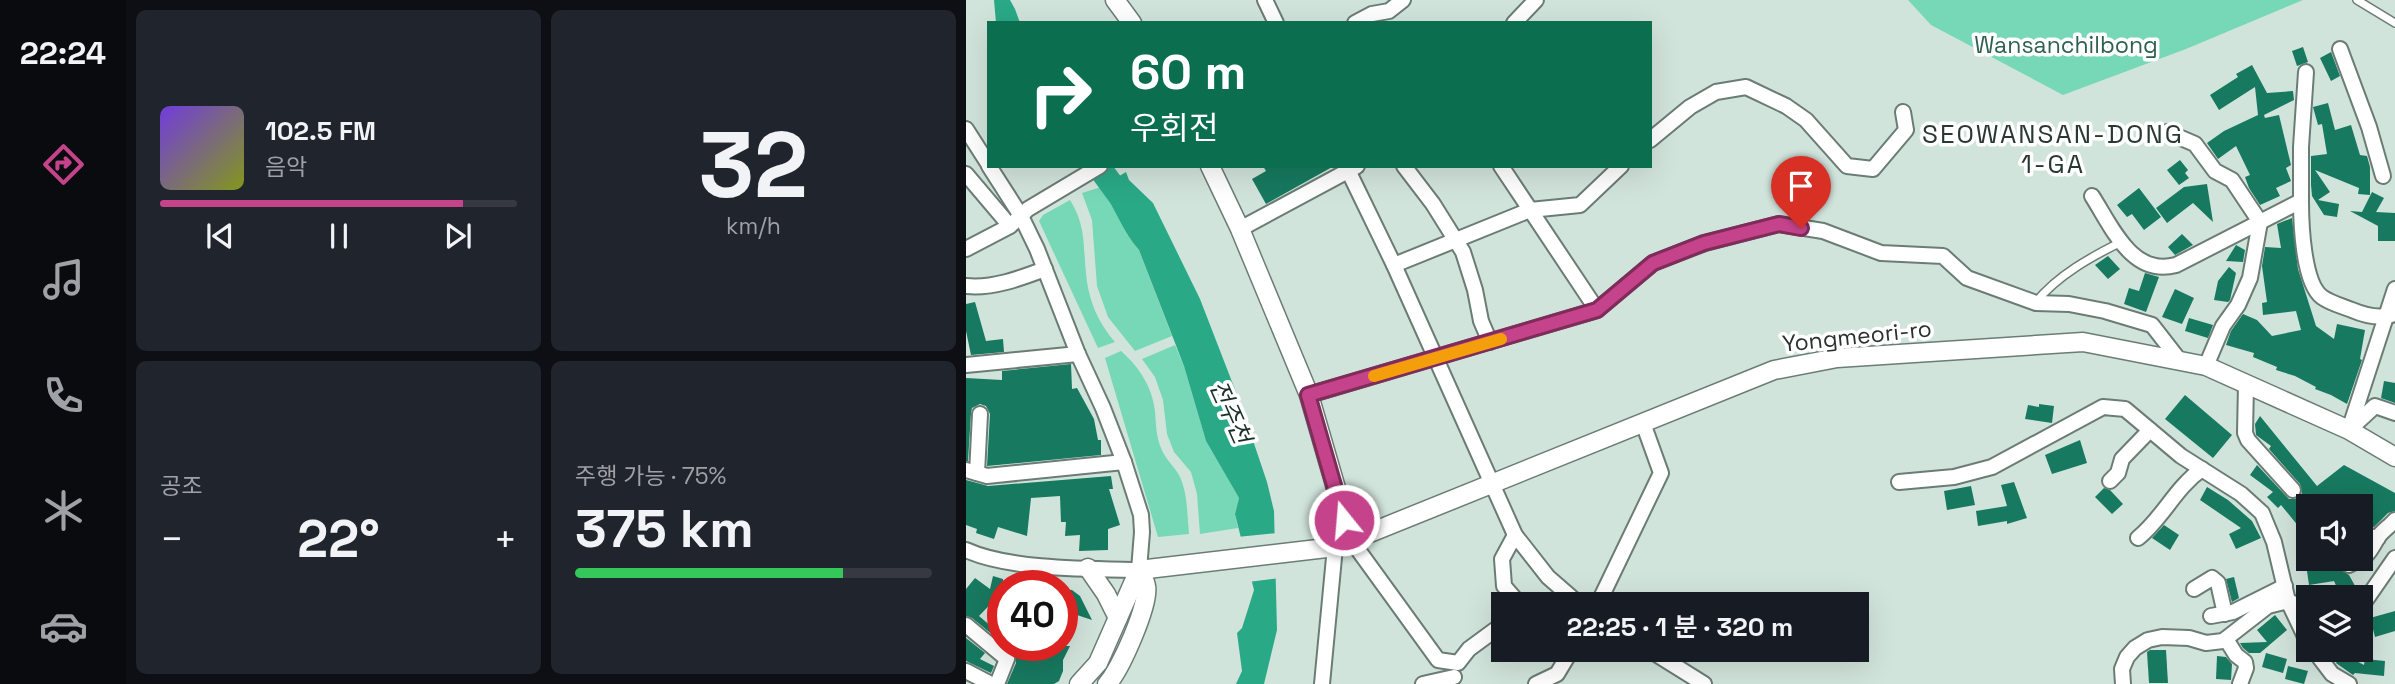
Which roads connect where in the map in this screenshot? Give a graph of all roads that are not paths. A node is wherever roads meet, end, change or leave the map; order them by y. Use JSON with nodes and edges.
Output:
{"nodes":[{"id":1,"x":1115,"y":0,"type":"edge"},
{"id":2,"x":1265,"y":0,"type":"edge"},
{"id":3,"x":1403,"y":0,"type":"edge"},
{"id":4,"x":1536,"y":0,"type":"edge"},
{"id":5,"x":2357,"y":0,"type":"edge"},
{"id":6,"x":1374,"y":7,"type":"edge"},
{"id":7,"x":1394,"y":17,"type":"edge"},
{"id":8,"x":1131,"y":21,"type":"edge"},
{"id":9,"x":1275,"y":21,"type":"edge"},
{"id":10,"x":1357,"y":21,"type":"edge"},
{"id":11,"x":1516,"y":21,"type":"edge"},
{"id":12,"x":2395,"y":23,"type":"edge"},
{"id":13,"x":2340,"y":50,"type":"dead end"},
{"id":14,"x":2306,"y":72,"type":"dead end"},
{"id":15,"x":1903,"y":112,"type":"dead end"},
{"id":16,"x":966,"y":129,"type":"edge"},
{"id":17,"x":2167,"y":132,"type":"dead end"},
{"id":18,"x":1652,"y":138,"type":"edge"},
{"id":19,"x":987,"y":163,"type":"edge"},
{"id":20,"x":990,"y":168,"type":"edge"},
{"id":21,"x":1097,"y":168,"type":"edge"},
{"id":22,"x":1211,"y":168,"type":"edge"},
{"id":23,"x":1351,"y":168,"type":"edge"},
{"id":24,"x":1405,"y":168,"type":"edge"},
{"id":25,"x":1502,"y":168,"type":"edge"},
{"id":26,"x":1619,"y":168,"type":"edge"},
{"id":27,"x":966,"y":174,"type":"edge"},
{"id":28,"x":2383,"y":176,"type":"dead end"},
{"id":29,"x":2092,"y":196,"type":"dead end"},
{"id":30,"x":2301,"y":201,"type":"junction"},
{"id":31,"x":1530,"y":210,"type":"junction"},
{"id":32,"x":1019,"y":217,"type":"junction"},
{"id":33,"x":2260,"y":222,"type":"junction"},
{"id":34,"x":1240,"y":229,"type":"junction"},
{"id":35,"x":1455,"y":241,"type":"junction"},
{"id":36,"x":2122,"y":242,"type":"junction"},
{"id":37,"x":966,"y":249,"type":"edge"},
{"id":38,"x":1394,"y":265,"type":"junction"},
{"id":39,"x":1045,"y":269,"type":"junction"},
{"id":40,"x":966,"y":286,"type":"edge"},
{"id":41,"x":2395,"y":289,"type":"edge"},
{"id":42,"x":2036,"y":303,"type":"junction"},
{"id":43,"x":1597,"y":310,"type":"junction"},
{"id":44,"x":2390,"y":316,"type":"edge"},
{"id":45,"x":1490,"y":342,"type":"junction"},
{"id":46,"x":1078,"y":354,"type":"junction"},
{"id":47,"x":1435,"y":359,"type":"junction"},
{"id":48,"x":967,"y":361,"type":"edge"},
{"id":49,"x":2180,"y":361,"type":"junction"},
{"id":50,"x":2206,"y":366,"type":"junction"},
{"id":51,"x":2246,"y":384,"type":"junction"},
{"id":52,"x":1308,"y":395,"type":"junction"},
{"id":53,"x":2395,"y":413,"type":"edge"},
{"id":54,"x":980,"y":414,"type":"dead end"},
{"id":55,"x":1643,"y":423,"type":"junction"},
{"id":56,"x":2150,"y":430,"type":"junction"},
{"id":57,"x":2349,"y":430,"type":"junction"},
{"id":58,"x":2395,"y":457,"type":"edge"},
{"id":59,"x":1124,"y":462,"type":"junction"},
{"id":60,"x":2202,"y":469,"type":"junction"},
{"id":61,"x":969,"y":471,"type":"edge"},
{"id":62,"x":2110,"y":481,"type":"dead end"},
{"id":63,"x":1899,"y":482,"type":"dead end"},
{"id":64,"x":1492,"y":484,"type":"junction"},
{"id":65,"x":2293,"y":490,"type":"dead end"},
{"id":66,"x":2395,"y":520,"type":"edge"},
{"id":67,"x":1515,"y":535,"type":"junction"},
{"id":68,"x":2373,"y":537,"type":"edge"},
{"id":69,"x":2138,"y":538,"type":"dead end"},
{"id":70,"x":2378,"y":538,"type":"junction"},
{"id":71,"x":1343,"y":543,"type":"junction"},
{"id":72,"x":2373,"y":548,"type":"edge"},
{"id":73,"x":966,"y":550,"type":"edge"},
{"id":74,"x":2395,"y":558,"type":"edge"},
{"id":75,"x":1088,"y":568,"type":"junction"},
{"id":76,"x":1139,"y":570,"type":"junction"},
{"id":77,"x":2194,"y":589,"type":"dead end"},
{"id":78,"x":2373,"y":590,"type":"edge"},
{"id":79,"x":1509,"y":592,"type":"edge"},
{"id":80,"x":1565,"y":592,"type":"edge"},
{"id":81,"x":1604,"y":592,"type":"edge"},
{"id":82,"x":2287,"y":594,"type":"junction"},
{"id":83,"x":2296,"y":601,"type":"edge"},
{"id":84,"x":2296,"y":615,"type":"edge"},
{"id":85,"x":1118,"y":618,"type":"junction"},
{"id":86,"x":966,"y":625,"type":"edge"},
{"id":87,"x":1491,"y":633,"type":"edge"},
{"id":88,"x":2226,"y":639,"type":"junction"},
{"id":89,"x":1564,"y":662,"type":"edge"},
{"id":90,"x":1669,"y":662,"type":"edge"},
{"id":91,"x":2323,"y":662,"type":"edge"},
{"id":92,"x":966,"y":671,"type":"edge"},
{"id":93,"x":1454,"y":677,"type":"dead end"},
{"id":94,"x":991,"y":684,"type":"edge"},
{"id":95,"x":997,"y":684,"type":"edge"},
{"id":96,"x":1079,"y":684,"type":"edge"},
{"id":97,"x":1107,"y":684,"type":"edge"},
{"id":98,"x":1322,"y":684,"type":"edge"},
{"id":99,"x":1423,"y":684,"type":"edge"},
{"id":100,"x":1536,"y":684,"type":"edge"},
{"id":101,"x":1704,"y":684,"type":"edge"},
{"id":102,"x":2123,"y":684,"type":"edge"},
{"id":103,"x":2240,"y":684,"type":"edge"},
{"id":104,"x":2349,"y":684,"type":"edge"}],
"edges":[{"from":1,"to":8,"type":"street"},
{"from":2,"to":9,"type":"street"},
{"from":3,"to":7,"type":"street"},
{"from":4,"to":11,"type":"street"},
{"from":5,"to":12,"type":"lane"},
{"from":6,"to":7,"type":"street"},
{"from":6,"to":10,"type":"street"},
{"from":13,"to":28,"type":"street"},
{"from":14,"to":30,"type":"street"},
{"from":15,"to":18,"type":"street"},
{"from":16,"to":19,"type":"street"},
{"from":17,"to":33,"type":"street"},
{"from":20,"to":32,"type":"street"},
{"from":21,"to":32,"type":"street"},
{"from":22,"to":34,"type":"street"},
{"from":23,"to":34,"type":"street"},
{"from":23,"to":38,"type":"street"},
{"from":24,"to":35,"type":"street"},
{"from":25,"to":31,"type":"street"},
{"from":26,"to":31,"type":"street"},
{"from":27,"to":32,"type":"street"},
{"from":29,"to":36,"type":"street"},
{"from":30,"to":33,"type":"street"},
{"from":30,"to":44,"type":"street"},
{"from":31,"to":35,"type":"street"},
{"from":31,"to":43,"type":"street"},
{"from":32,"to":37,"type":"street"},
{"from":32,"to":39,"type":"street"},
{"from":33,"to":36,"type":"street"},
{"from":33,"to":50,"type":"street"},
{"from":34,"to":52,"type":"street"},
{"from":35,"to":38,"type":"street"},
{"from":35,"to":45,"type":"street"},
{"from":36,"to":42,"type":"lane"},
{"from":38,"to":47,"type":"street"},
{"from":39,"to":40,"type":"street"},
{"from":39,"to":46,"type":"street"},
{"from":41,"to":44,"type":"street"},
{"from":42,"to":43,"type":"street"},
{"from":42,"to":49,"type":"street"},
{"from":43,"to":45,"type":"street"},
{"from":44,"to":57,"type":"street"},
{"from":45,"to":47,"type":"street"},
{"from":46,"to":48,"type":"street"},
{"from":46,"to":59,"type":"street"},
{"from":47,"to":52,"type":"street"},
{"from":47,"to":64,"type":"street"},
{"from":49,"to":50,"type":"street","name":"Yongmeori-ro"},
{"from":49,"to":55,"type":"street","name":"Yongmeori-ro"},
{"from":50,"to":51,"type":"street","name":"Yongmeori-ro"},
{"from":51,"to":57,"type":"street","name":"Yongmeori-ro"},
{"from":51,"to":65,"type":"street"},
{"from":52,"to":71,"type":"street"},
{"from":53,"to":57,"type":"street"},
{"from":54,"to":61,"type":"street"},
{"from":55,"to":64,"type":"street","name":"Yongmeori-ro"},
{"from":55,"to":81,"type":"street"},
{"from":56,"to":60,"type":"street"},
{"from":56,"to":62,"type":"street"},
{"from":56,"to":63,"type":"street"},
{"from":57,"to":58,"type":"street","name":"Yongmeori-ro"},
{"from":59,"to":61,"type":"street"},
{"from":59,"to":76,"type":"street"},
{"from":60,"to":69,"type":"street"},
{"from":60,"to":82,"type":"street"},
{"from":64,"to":67,"type":"street"},
{"from":64,"to":71,"type":"street","name":"Yongmeori-ro"},
{"from":66,"to":70,"type":"street"},
{"from":67,"to":79,"type":"street"},
{"from":67,"to":80,"type":"street"},
{"from":68,"to":70,"type":"street"},
{"from":70,"to":72,"type":"street"},
{"from":71,"to":76,"type":"street","name":"Yongmeori-ro"},
{"from":71,"to":87,"type":"street"},
{"from":71,"to":98,"type":"street"},
{"from":73,"to":75,"type":"street"},
{"from":74,"to":78,"type":"street"},
{"from":75,"to":76,"type":"street"},
{"from":75,"to":85,"type":"street"},
{"from":76,"to":85,"type":"street"},
{"from":76,"to":97,"type":"street"},
{"from":77,"to":82,"type":"street"},
{"from":82,"to":83,"type":"street"},
{"from":82,"to":84,"type":"street"},
{"from":82,"to":88,"type":"street"},
{"from":85,"to":96,"type":"street"},
{"from":86,"to":95,"type":"street"},
{"from":88,"to":102,"type":"street"},
{"from":88,"to":103,"type":"street"},
{"from":89,"to":100,"type":"street"},
{"from":90,"to":101,"type":"street"},
{"from":91,"to":104,"type":"street"},
{"from":92,"to":94,"type":"street"},
{"from":93,"to":99,"type":"street"}]}
